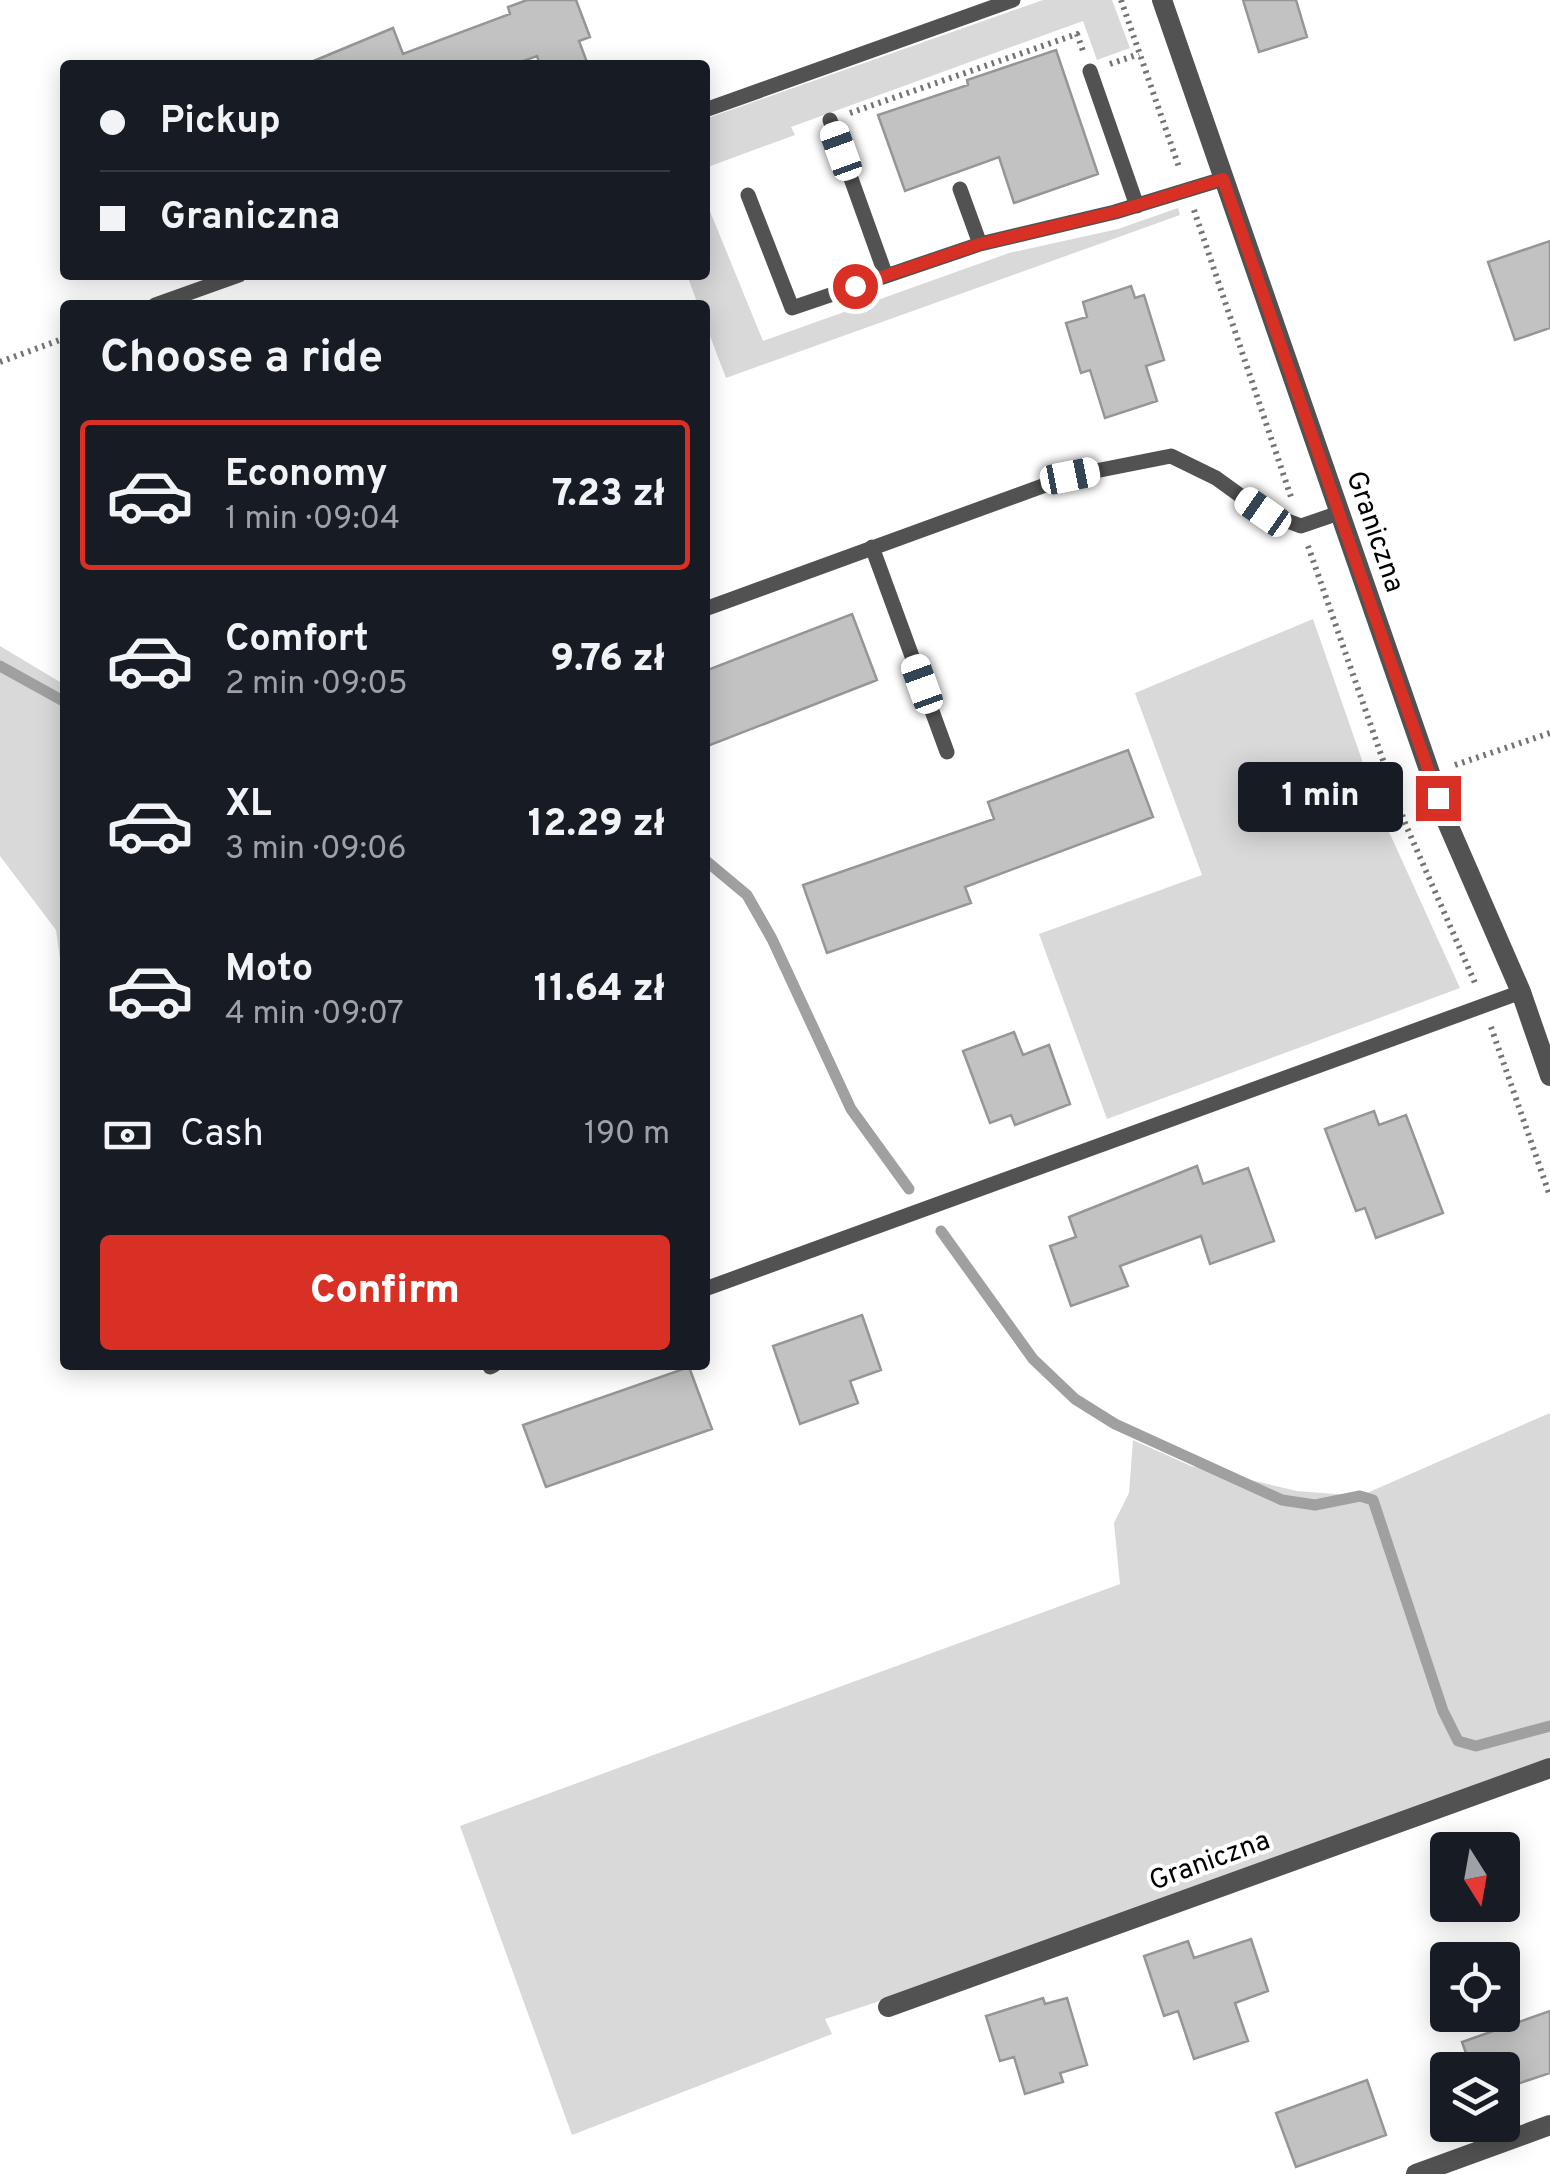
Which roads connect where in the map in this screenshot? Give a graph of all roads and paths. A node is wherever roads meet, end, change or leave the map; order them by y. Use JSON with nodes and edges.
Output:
{"nodes":[{"id":1,"x":1013,"y":0,"type":"edge"},
{"id":2,"x":1121,"y":0,"type":"edge"},
{"id":3,"x":1162,"y":0,"type":"edge"},
{"id":4,"x":1090,"y":72,"type":"joint"},
{"id":5,"x":710,"y":108,"type":"edge"},
{"id":6,"x":830,"y":120,"type":"joint"},
{"id":7,"x":1223,"y":179,"type":"junction"},
{"id":8,"x":960,"y":189,"type":"dead end"},
{"id":9,"x":1188,"y":190,"type":"junction"},
{"id":10,"x":748,"y":195,"type":"dead end"},
{"id":11,"x":1137,"y":206,"type":"junction"},
{"id":12,"x":980,"y":244,"type":"junction"},
{"id":13,"x":886,"y":276,"type":"junction"},
{"id":14,"x":225,"y":280,"type":"edge"},
{"id":15,"x":169,"y":300,"type":"edge"},
{"id":16,"x":60,"y":340,"type":"edge"},
{"id":17,"x":0,"y":362,"type":"edge"},
{"id":18,"x":1339,"y":513,"type":"junction"},
{"id":19,"x":1301,"y":526,"type":"junction"},
{"id":20,"x":872,"y":548,"type":"junction"},
{"id":21,"x":710,"y":607,"type":"edge"},
{"id":22,"x":1550,"y":733,"type":"edge"},
{"id":23,"x":947,"y":752,"type":"dead end"},
{"id":24,"x":1430,"y":774,"type":"junction"},
{"id":25,"x":1521,"y":992,"type":"junction"},
{"id":26,"x":1484,"y":1006,"type":"junction"},
{"id":27,"x":1550,"y":1076,"type":"edge"},
{"id":28,"x":1550,"y":1196,"type":"edge"},
{"id":29,"x":710,"y":1286,"type":"edge"},
{"id":30,"x":1550,"y":1768,"type":"edge"},
{"id":31,"x":888,"y":2007,"type":"dead end"},
{"id":32,"x":1550,"y":2125,"type":"edge"},
{"id":33,"x":1416,"y":2174,"type":"edge"}],
"edges":[{"from":1,"to":5,"type":"lane"},
{"from":2,"to":9,"type":"path"},
{"from":3,"to":7,"type":"street","name":"Graniczna"},
{"from":4,"to":6,"type":"path"},
{"from":4,"to":11,"type":"lane"},
{"from":6,"to":13,"type":"lane"},
{"from":7,"to":9,"type":"lane"},
{"from":7,"to":18,"type":"street","name":"Graniczna"},
{"from":8,"to":12,"type":"lane"},
{"from":9,"to":11,"type":"lane"},
{"from":9,"to":19,"type":"path"},
{"from":10,"to":13,"type":"lane"},
{"from":11,"to":12,"type":"lane"},
{"from":12,"to":13,"type":"lane"},
{"from":14,"to":15,"type":"lane"},
{"from":16,"to":17,"type":"path"},
{"from":18,"to":19,"type":"lane"},
{"from":18,"to":24,"type":"street","name":"Graniczna"},
{"from":19,"to":20,"type":"lane"},
{"from":19,"to":26,"type":"path"},
{"from":20,"to":21,"type":"lane"},
{"from":20,"to":23,"type":"lane"},
{"from":22,"to":24,"type":"path"},
{"from":24,"to":25,"type":"street","name":"Graniczna"},
{"from":25,"to":26,"type":"lane"},
{"from":25,"to":27,"type":"street","name":"Graniczna"},
{"from":26,"to":28,"type":"path"},
{"from":26,"to":29,"type":"lane"},
{"from":30,"to":31,"type":"street","name":"Graniczna"},
{"from":32,"to":33,"type":"street"}]}
